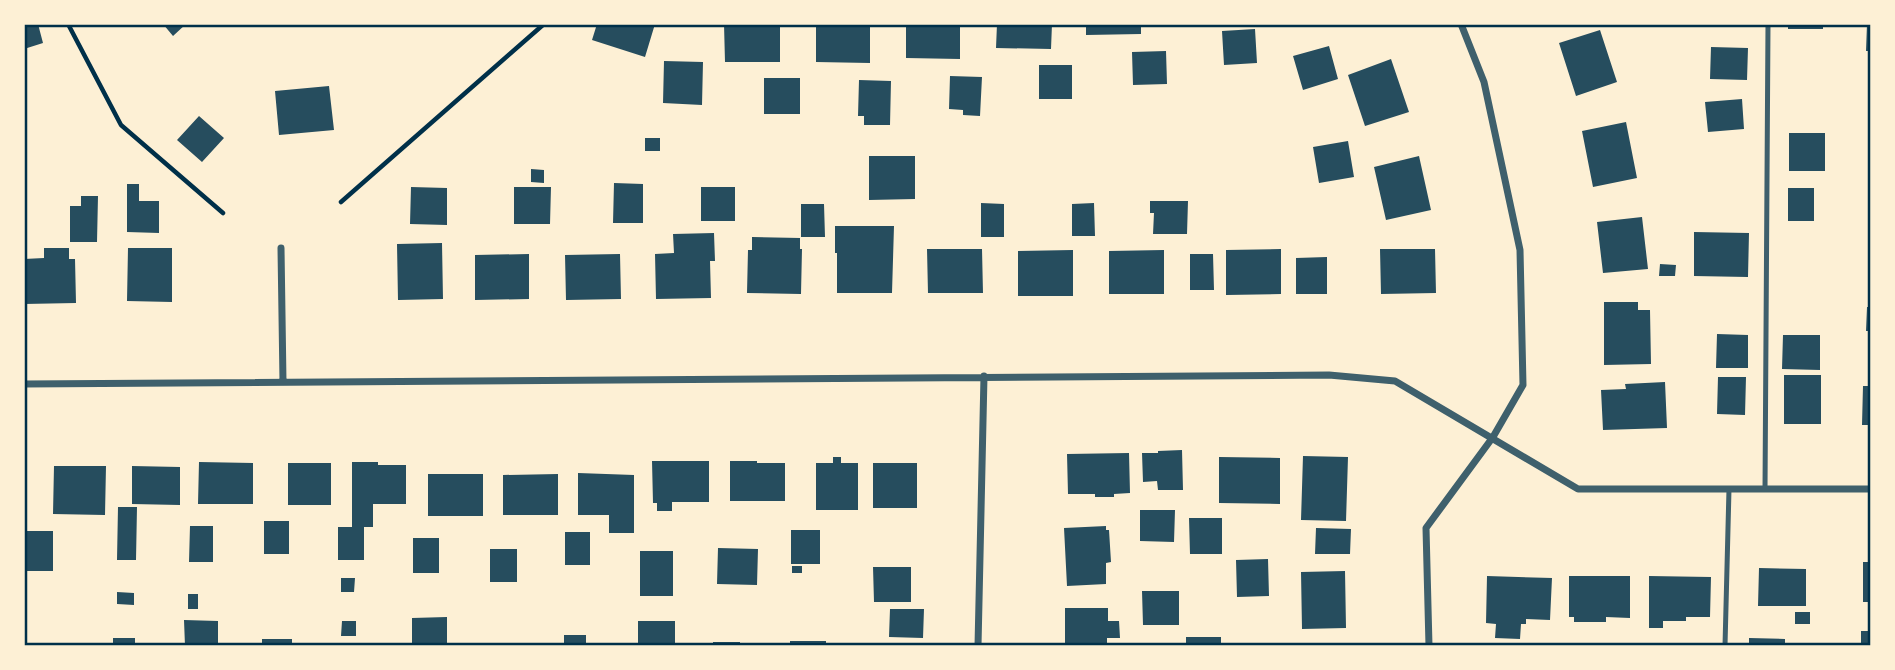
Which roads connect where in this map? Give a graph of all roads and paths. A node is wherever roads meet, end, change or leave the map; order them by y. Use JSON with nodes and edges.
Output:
{"nodes":[{"id":1,"x":68,"y":24,"type":"edge"},
{"id":2,"x":544,"y":24,"type":"edge"},
{"id":3,"x":1461,"y":24,"type":"edge"},
{"id":4,"x":1768,"y":24,"type":"edge"},
{"id":5,"x":341,"y":202,"type":"dead end"},
{"id":6,"x":223,"y":214,"type":"dead end"},
{"id":7,"x":281,"y":248,"type":"dead end"},
{"id":8,"x":984,"y":376,"type":"junction"},
{"id":9,"x":283,"y":382,"type":"junction"},
{"id":10,"x":24,"y":384,"type":"edge"},
{"id":11,"x":1493,"y":438,"type":"junction"},
{"id":12,"x":1730,"y":489,"type":"junction"},
{"id":13,"x":1765,"y":489,"type":"junction"},
{"id":14,"x":1871,"y":489,"type":"edge"},
{"id":15,"x":978,"y":646,"type":"edge"},
{"id":16,"x":1429,"y":646,"type":"edge"},
{"id":17,"x":1725,"y":646,"type":"edge"}],
"edges":[{"from":1,"to":6,"type":"path"},
{"from":2,"to":5,"type":"path"},
{"from":3,"to":11,"type":"street"},
{"from":4,"to":13,"type":"lane"},
{"from":7,"to":9,"type":"street"},
{"from":8,"to":9,"type":"street"},
{"from":8,"to":11,"type":"street"},
{"from":8,"to":15,"type":"street"},
{"from":9,"to":10,"type":"street"},
{"from":11,"to":12,"type":"street"},
{"from":11,"to":16,"type":"street"},
{"from":12,"to":13,"type":"street"},
{"from":12,"to":17,"type":"lane"},
{"from":13,"to":14,"type":"street"}]}
